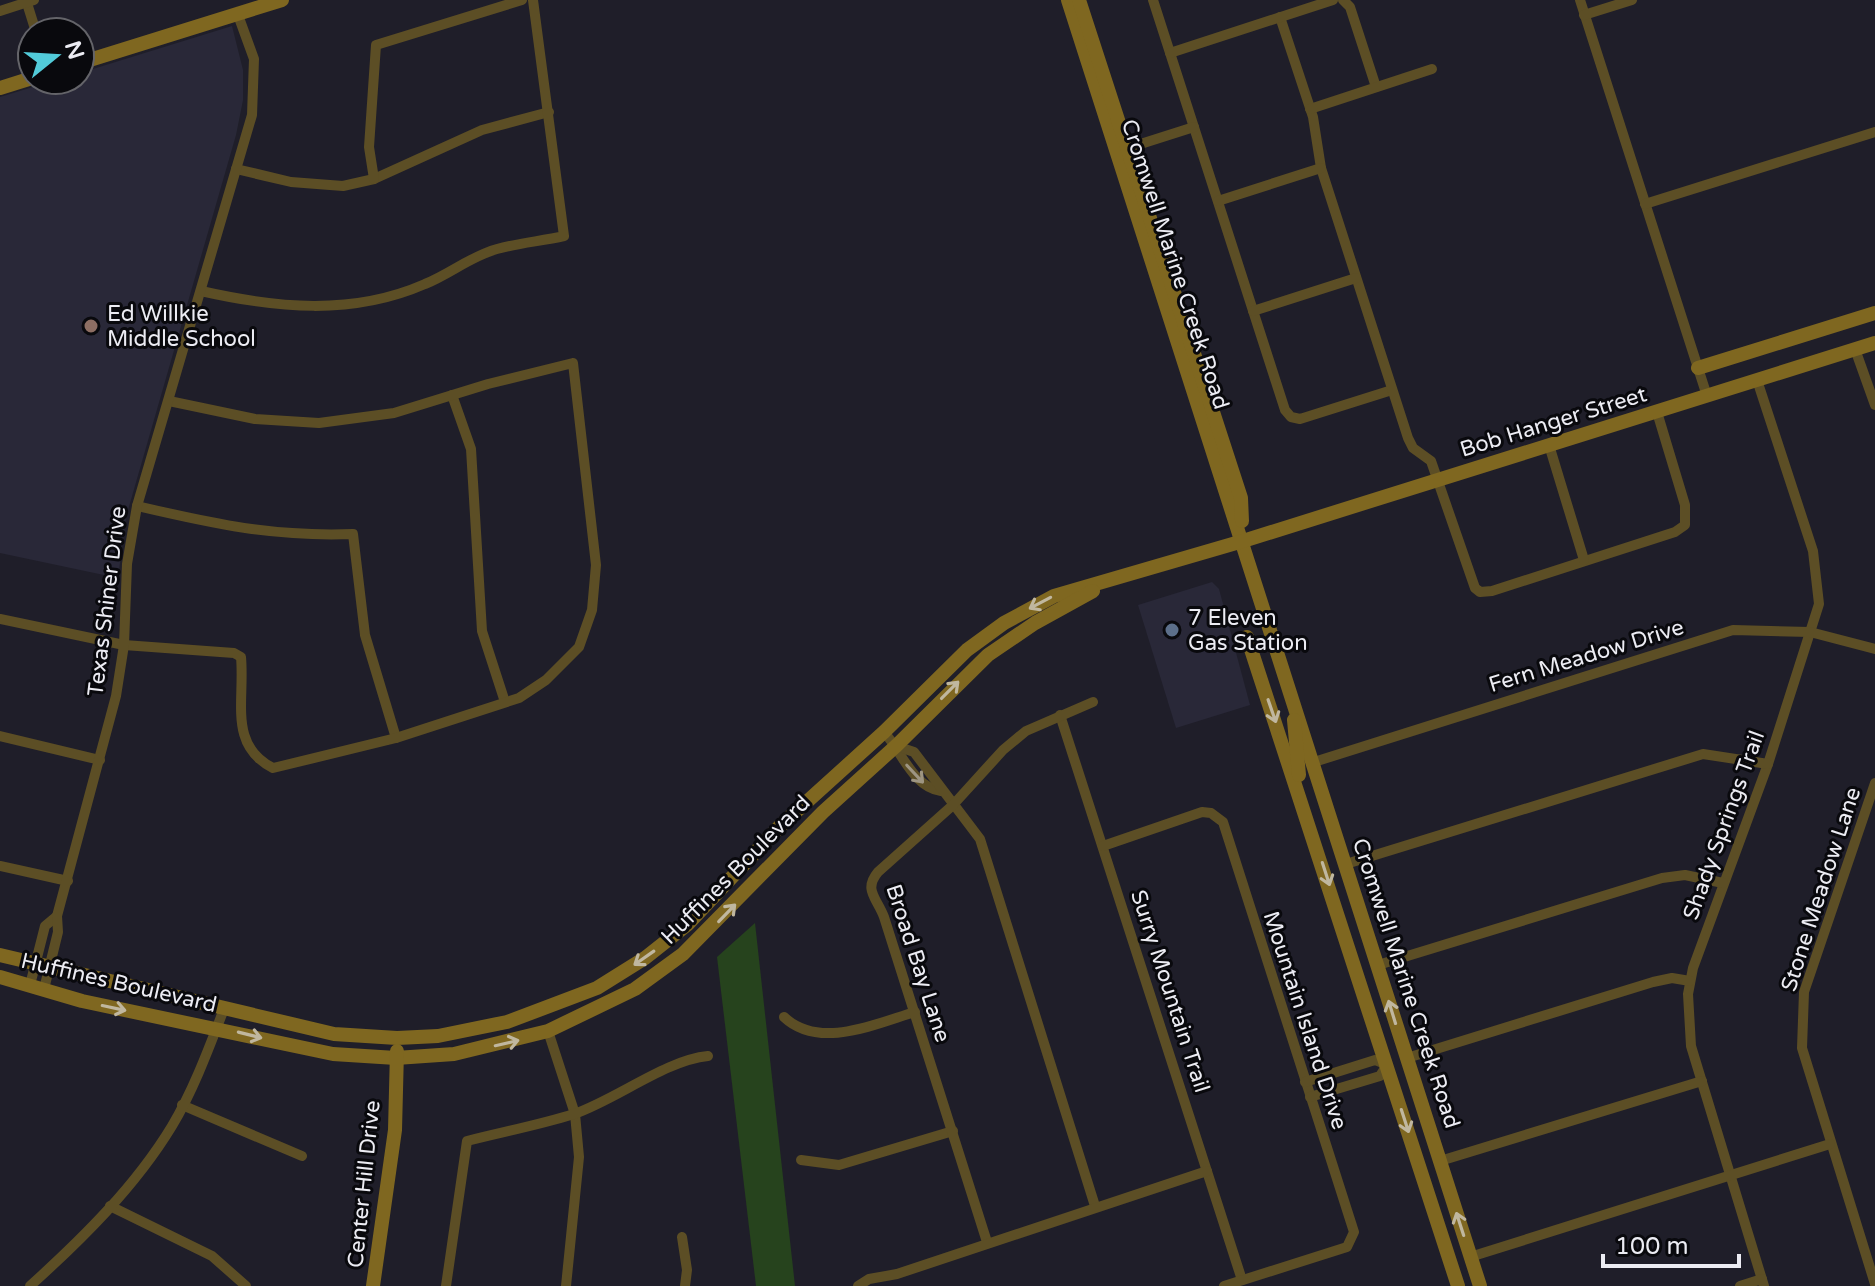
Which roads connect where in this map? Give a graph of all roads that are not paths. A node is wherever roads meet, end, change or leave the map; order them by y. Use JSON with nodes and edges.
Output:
{"nodes":[{"id":1,"x":282,"y":0,"type":"edge"},
{"id":2,"x":522,"y":0,"type":"edge"},
{"id":3,"x":533,"y":0,"type":"edge"},
{"id":4,"x":1068,"y":0,"type":"edge"},
{"id":5,"x":1079,"y":0,"type":"edge"},
{"id":6,"x":1153,"y":0,"type":"edge"},
{"id":7,"x":1333,"y":0,"type":"edge"},
{"id":8,"x":1343,"y":0,"type":"edge"},
{"id":9,"x":1580,"y":0,"type":"edge"},
{"id":10,"x":1632,"y":0,"type":"edge"},
{"id":11,"x":29,"y":1,"type":"edge"},
{"id":12,"x":0,"y":11,"type":"edge"},
{"id":13,"x":238,"y":15,"type":"junction"},
{"id":14,"x":1584,"y":15,"type":"junction"},
{"id":15,"x":1280,"y":17,"type":"junction"},
{"id":16,"x":1170,"y":53,"type":"junction"},
{"id":17,"x":96,"y":58,"type":"edge"},
{"id":18,"x":1432,"y":69,"type":"dead end"},
{"id":19,"x":1376,"y":87,"type":"junction"},
{"id":20,"x":1310,"y":109,"type":"junction"},
{"id":21,"x":549,"y":112,"type":"junction"},
{"id":22,"x":1194,"y":127,"type":"junction"},
{"id":23,"x":1875,"y":132,"type":"edge"},
{"id":24,"x":1128,"y":148,"type":"junction"},
{"id":25,"x":1321,"y":168,"type":"junction"},
{"id":26,"x":236,"y":169,"type":"junction"},
{"id":27,"x":374,"y":179,"type":"junction"},
{"id":28,"x":1218,"y":201,"type":"junction"},
{"id":29,"x":1645,"y":204,"type":"junction"},
{"id":30,"x":1356,"y":278,"type":"junction"},
{"id":31,"x":201,"y":291,"type":"junction"},
{"id":32,"x":1253,"y":311,"type":"junction"},
{"id":33,"x":1875,"y":313,"type":"edge"},
{"id":34,"x":1875,"y":343,"type":"edge"},
{"id":35,"x":1855,"y":349,"type":"junction"},
{"id":36,"x":1698,"y":368,"type":"junction"},
{"id":37,"x":1757,"y":380,"type":"junction"},
{"id":38,"x":1392,"y":390,"type":"junction"},
{"id":39,"x":452,"y":395,"type":"junction"},
{"id":40,"x":1707,"y":396,"type":"junction"},
{"id":41,"x":169,"y":401,"type":"junction"},
{"id":42,"x":1875,"y":405,"type":"edge"},
{"id":43,"x":1657,"y":412,"type":"junction"},
{"id":44,"x":1549,"y":445,"type":"junction"},
{"id":45,"x":1438,"y":480,"type":"junction"},
{"id":46,"x":137,"y":506,"type":"junction"},
{"id":47,"x":1243,"y":541,"type":"junction"},
{"id":48,"x":1584,"y":560,"type":"junction"},
{"id":49,"x":1114,"y":579,"type":"junction"},
{"id":50,"x":0,"y":619,"type":"edge"},
{"id":51,"x":1810,"y":632,"type":"junction"},
{"id":52,"x":1247,"y":637,"type":"dead end"},
{"id":53,"x":124,"y":645,"type":"junction"},
{"id":54,"x":1875,"y":649,"type":"edge"},
{"id":55,"x":1292,"y":694,"type":"junction"},
{"id":56,"x":505,"y":702,"type":"junction"},
{"id":57,"x":1093,"y":702,"type":"dead end"},
{"id":58,"x":1060,"y":715,"type":"junction"},
{"id":59,"x":884,"y":732,"type":"junction"},
{"id":60,"x":0,"y":736,"type":"edge"},
{"id":61,"x":396,"y":738,"type":"junction"},
{"id":62,"x":896,"y":746,"type":"junction"},
{"id":63,"x":100,"y":760,"type":"junction"},
{"id":64,"x":1314,"y":762,"type":"junction"},
{"id":65,"x":1768,"y":764,"type":"junction"},
{"id":66,"x":1875,"y":783,"type":"edge"},
{"id":67,"x":1302,"y":800,"type":"junction"},
{"id":68,"x":953,"y":805,"type":"junction"},
{"id":69,"x":1103,"y":846,"type":"junction"},
{"id":70,"x":1346,"y":864,"type":"junction"},
{"id":71,"x":0,"y":866,"type":"edge"},
{"id":72,"x":68,"y":881,"type":"junction"},
{"id":73,"x":1723,"y":883,"type":"junction"},
{"id":74,"x":0,"y":955,"type":"edge"},
{"id":75,"x":1378,"y":965,"type":"junction"},
{"id":76,"x":42,"y":967,"type":"junction"},
{"id":77,"x":0,"y":977,"type":"edge"},
{"id":78,"x":1690,"y":981,"type":"junction"},
{"id":79,"x":37,"y":987,"type":"junction"},
{"id":80,"x":224,"y":1009,"type":"junction"},
{"id":81,"x":915,"y":1012,"type":"junction"},
{"id":82,"x":784,"y":1017,"type":"dead end"},
{"id":83,"x":217,"y":1027,"type":"junction"},
{"id":84,"x":548,"y":1031,"type":"junction"},
{"id":85,"x":397,"y":1038,"type":"junction"},
{"id":86,"x":708,"y":1056,"type":"dead end"},
{"id":87,"x":396,"y":1058,"type":"junction"},
{"id":88,"x":1407,"y":1058,"type":"junction"},
{"id":89,"x":1387,"y":1065,"type":"junction"},
{"id":90,"x":1702,"y":1081,"type":"junction"},
{"id":91,"x":1305,"y":1082,"type":"junction"},
{"id":92,"x":1310,"y":1097,"type":"junction"},
{"id":93,"x":182,"y":1105,"type":"junction"},
{"id":94,"x":575,"y":1114,"type":"junction"},
{"id":95,"x":953,"y":1131,"type":"junction"},
{"id":96,"x":1830,"y":1144,"type":"junction"},
{"id":97,"x":302,"y":1156,"type":"dead end"},
{"id":98,"x":801,"y":1160,"type":"dead end"},
{"id":99,"x":1440,"y":1161,"type":"junction"},
{"id":100,"x":1207,"y":1171,"type":"junction"},
{"id":101,"x":1731,"y":1177,"type":"junction"},
{"id":102,"x":110,"y":1206,"type":"junction"},
{"id":103,"x":1095,"y":1206,"type":"junction"},
{"id":104,"x":682,"y":1237,"type":"dead end"},
{"id":105,"x":987,"y":1242,"type":"junction"},
{"id":106,"x":1470,"y":1257,"type":"junction"},
{"id":107,"x":1242,"y":1280,"type":"junction"},
{"id":108,"x":1763,"y":1283,"type":"edge"},
{"id":109,"x":1875,"y":1284,"type":"edge"},
{"id":110,"x":30,"y":1286,"type":"edge"},
{"id":111,"x":246,"y":1286,"type":"edge"},
{"id":112,"x":373,"y":1286,"type":"edge"},
{"id":113,"x":446,"y":1286,"type":"edge"},
{"id":114,"x":566,"y":1286,"type":"edge"},
{"id":115,"x":685,"y":1286,"type":"edge"},
{"id":116,"x":858,"y":1286,"type":"edge"},
{"id":117,"x":1224,"y":1286,"type":"edge"},
{"id":118,"x":1458,"y":1286,"type":"edge"},
{"id":119,"x":1480,"y":1286,"type":"edge"},
{"id":120,"x":1740,"y":1286,"type":"edge"}],
"edges":[{"from":1,"to":13,"type":"main road"},
{"from":2,"to":27,"type":"street"},
{"from":3,"to":21,"type":"street"},
{"from":4,"to":47,"type":"main road","name":"Cromwell Marine Creek Road"},
{"from":5,"to":24,"type":"main road","name":"Cromwell Marine Creek Road"},
{"from":6,"to":16,"type":"street"},
{"from":7,"to":15,"type":"street"},
{"from":8,"to":19,"type":"street"},
{"from":9,"to":14,"type":"street"},
{"from":10,"to":14,"type":"street"},
{"from":11,"to":12,"type":"street"},
{"from":13,"to":17,"type":"main road"},
{"from":13,"to":26,"type":"street","name":"Texas Shiner Drive"},
{"from":14,"to":29,"type":"street"},
{"from":15,"to":16,"type":"street"},
{"from":15,"to":20,"type":"street"},
{"from":16,"to":22,"type":"street"},
{"from":18,"to":19,"type":"street"},
{"from":19,"to":20,"type":"street"},
{"from":20,"to":25,"type":"street"},
{"from":21,"to":27,"type":"street"},
{"from":21,"to":31,"type":"street"},
{"from":22,"to":24,"type":"street"},
{"from":22,"to":28,"type":"street"},
{"from":23,"to":29,"type":"street"},
{"from":24,"to":47,"type":"main road","name":"Cromwell Marine Creek Road"},
{"from":25,"to":28,"type":"street"},
{"from":25,"to":30,"type":"street"},
{"from":26,"to":27,"type":"street"},
{"from":26,"to":31,"type":"street","name":"Texas Shiner Drive"},
{"from":28,"to":32,"type":"street"},
{"from":29,"to":36,"type":"street"},
{"from":30,"to":32,"type":"street"},
{"from":30,"to":38,"type":"street"},
{"from":31,"to":41,"type":"street","name":"Texas Shiner Drive"},
{"from":32,"to":38,"type":"street"},
{"from":33,"to":36,"type":"main road"},
{"from":34,"to":35,"type":"main road","name":"Bob Hanger Street"},
{"from":35,"to":37,"type":"main road","name":"Bob Hanger Street"},
{"from":35,"to":42,"type":"street"},
{"from":36,"to":40,"type":"street"},
{"from":37,"to":40,"type":"main road","name":"Bob Hanger Street"},
{"from":37,"to":51,"type":"street","name":"Shady Springs Trail"},
{"from":38,"to":45,"type":"street"},
{"from":39,"to":41,"type":"street"},
{"from":39,"to":56,"type":"street"},
{"from":39,"to":56,"type":"street"},
{"from":40,"to":43,"type":"main road","name":"Bob Hanger Street"},
{"from":41,"to":46,"type":"street","name":"Texas Shiner Drive"},
{"from":43,"to":44,"type":"main road","name":"Bob Hanger Street"},
{"from":43,"to":48,"type":"street"},
{"from":44,"to":45,"type":"main road","name":"Bob Hanger Street"},
{"from":44,"to":48,"type":"street"},
{"from":45,"to":47,"type":"main road","name":"Bob Hanger Street"},
{"from":45,"to":48,"type":"street"},
{"from":46,"to":53,"type":"street","name":"Texas Shiner Drive"},
{"from":46,"to":61,"type":"street"},
{"from":47,"to":49,"type":"main road","name":"Huffines Boulevard"},
{"from":47,"to":55,"type":"main road","name":"Cromwell Marine Creek Road"},
{"from":49,"to":59,"type":"main road","name":"Huffines Boulevard","one_way":true},
{"from":62,"to":49,"type":"main road","name":"Huffines Boulevard","one_way":true},
{"from":50,"to":53,"type":"street"},
{"from":51,"to":54,"type":"street","name":"Fern Meadow Drive"},
{"from":51,"to":64,"type":"street","name":"Fern Meadow Drive"},
{"from":51,"to":65,"type":"street","name":"Shady Springs Trail"},
{"from":52,"to":67,"type":"main road","name":"Cromwell Marine Creek Road","one_way":true},
{"from":53,"to":61,"type":"street"},
{"from":53,"to":63,"type":"street","name":"Texas Shiner Drive"},
{"from":55,"to":64,"type":"main road","name":"Cromwell Marine Creek Road"},
{"from":55,"to":67,"type":"main road","name":"Cromwell Marine Creek Road"},
{"from":56,"to":61,"type":"street"},
{"from":57,"to":58,"type":"street","name":"Broad Bay Lane"},
{"from":58,"to":68,"type":"street","name":"Broad Bay Lane"},
{"from":58,"to":69,"type":"street","name":"Surry Mountain Trail"},
{"from":59,"to":62,"type":"street"},
{"from":59,"to":85,"type":"main road","name":"Huffines Boulevard","one_way":true},
{"from":60,"to":63,"type":"street"},
{"from":62,"to":68,"type":"street"},
{"from":84,"to":62,"type":"main road","name":"Huffines Boulevard","one_way":true},
{"from":63,"to":72,"type":"street","name":"Texas Shiner Drive"},
{"from":64,"to":70,"type":"main road","name":"Cromwell Marine Creek Road"},
{"from":65,"to":70,"type":"street"},
{"from":65,"to":73,"type":"street","name":"Shady Springs Trail"},
{"from":66,"to":96,"type":"street","name":"Stone Meadow Lane"},
{"from":67,"to":89,"type":"main road","name":"Cromwell Marine Creek Road","one_way":true},
{"from":68,"to":81,"type":"street","name":"Broad Bay Lane"},
{"from":68,"to":103,"type":"street"},
{"from":69,"to":91,"type":"street","name":"Mountain Island Drive"},
{"from":69,"to":100,"type":"street","name":"Surry Mountain Trail"},
{"from":70,"to":75,"type":"main road","name":"Cromwell Marine Creek Road"},
{"from":71,"to":72,"type":"street"},
{"from":72,"to":76,"type":"street","name":"Texas Shiner Drive"},
{"from":73,"to":75,"type":"street"},
{"from":73,"to":78,"type":"street","name":"Shady Springs Trail"},
{"from":74,"to":76,"type":"main road","name":"Huffines Boulevard"},
{"from":88,"to":75,"type":"main road","name":"Cromwell Marine Creek Road","one_way":true},
{"from":76,"to":79,"type":"street","name":"Texas Shiner Drive"},
{"from":76,"to":80,"type":"main road","name":"Huffines Boulevard"},
{"from":77,"to":79,"type":"main road","name":"Huffines Boulevard"},
{"from":78,"to":88,"type":"street"},
{"from":78,"to":90,"type":"street","name":"Shady Springs Trail"},
{"from":79,"to":83,"type":"main road","name":"Huffines Boulevard","one_way":true},
{"from":80,"to":83,"type":"street"},
{"from":80,"to":85,"type":"main road","name":"Huffines Boulevard"},
{"from":81,"to":82,"type":"street"},
{"from":81,"to":95,"type":"street","name":"Broad Bay Lane"},
{"from":83,"to":87,"type":"main road","name":"Huffines Boulevard","one_way":true},
{"from":83,"to":93,"type":"street"},
{"from":87,"to":84,"type":"main road","name":"Huffines Boulevard","one_way":true},
{"from":84,"to":94,"type":"street"},
{"from":85,"to":87,"type":"main road","name":"Center Hill Drive"},
{"from":86,"to":94,"type":"street"},
{"from":87,"to":112,"type":"main road","name":"Center Hill Drive"},
{"from":88,"to":89,"type":"main road"},
{"from":88,"to":99,"type":"main road","name":"Cromwell Marine Creek Road"},
{"from":89,"to":91,"type":"street"},
{"from":89,"to":92,"type":"street"},
{"from":89,"to":118,"type":"main road","name":"Cromwell Marine Creek Road","one_way":true},
{"from":90,"to":99,"type":"street"},
{"from":90,"to":101,"type":"street","name":"Shady Springs Trail"},
{"from":91,"to":92,"type":"street","name":"Mountain Island Drive"},
{"from":92,"to":107,"type":"street","name":"Mountain Island Drive"},
{"from":93,"to":97,"type":"street"},
{"from":93,"to":102,"type":"street"},
{"from":94,"to":113,"type":"street"},
{"from":94,"to":114,"type":"street"},
{"from":95,"to":98,"type":"street"},
{"from":95,"to":105,"type":"street","name":"Broad Bay Lane"},
{"from":96,"to":101,"type":"street"},
{"from":96,"to":109,"type":"street","name":"Stone Meadow Lane"},
{"from":106,"to":99,"type":"main road","name":"Cromwell Marine Creek Road","one_way":true},
{"from":100,"to":103,"type":"street"},
{"from":100,"to":107,"type":"street","name":"Surry Mountain Trail"},
{"from":101,"to":106,"type":"street"},
{"from":101,"to":108,"type":"street","name":"Shady Springs Trail"},
{"from":102,"to":110,"type":"street"},
{"from":102,"to":111,"type":"street"},
{"from":103,"to":105,"type":"street"},
{"from":104,"to":115,"type":"street"},
{"from":105,"to":116,"type":"street"},
{"from":106,"to":119,"type":"main road","name":"Cromwell Marine Creek Road"},
{"from":107,"to":117,"type":"street"},
{"from":108,"to":120,"type":"street"}]}
